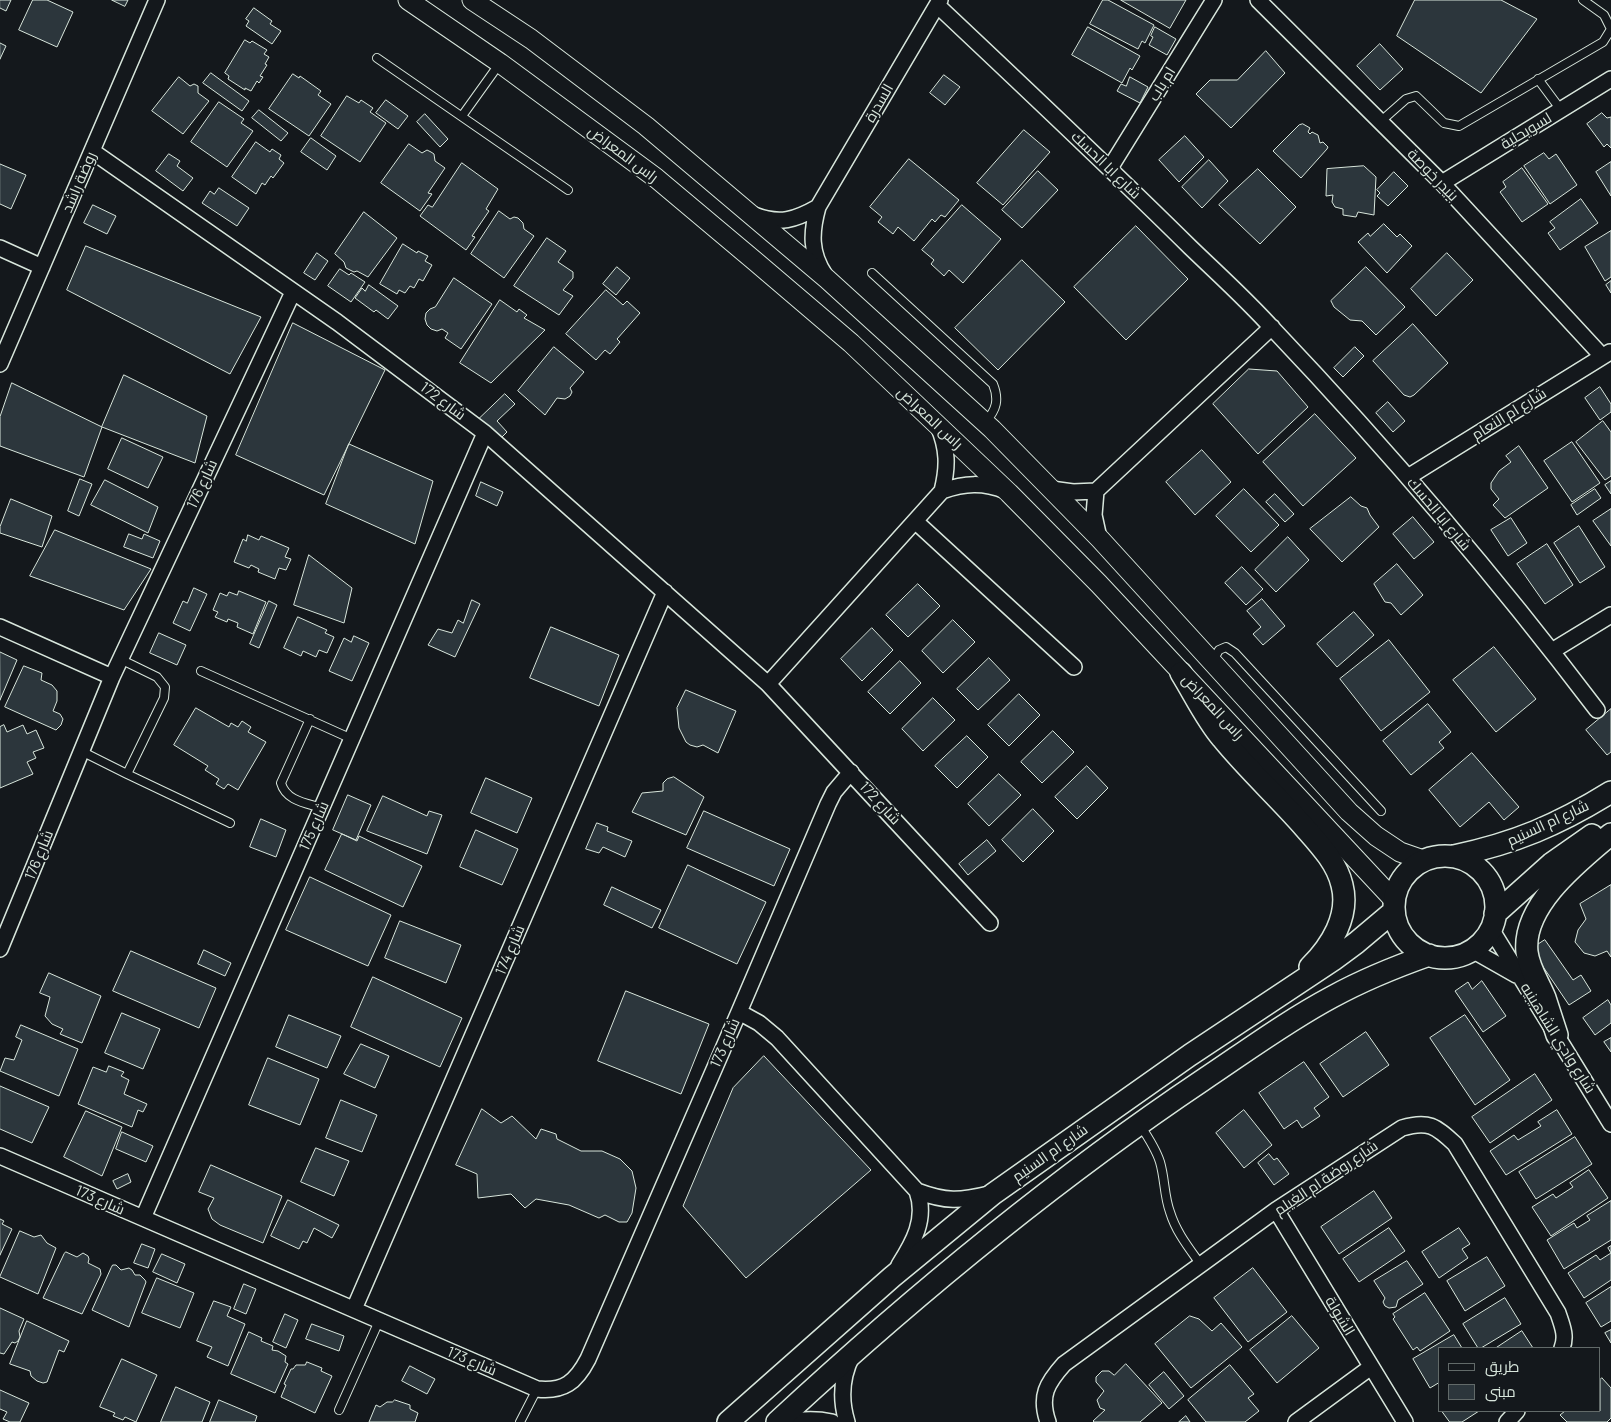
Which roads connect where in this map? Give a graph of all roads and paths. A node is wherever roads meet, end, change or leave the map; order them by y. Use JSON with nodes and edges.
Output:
{"nodes":[{"id":1,"x":157,"y":0,"type":"edge"},
{"id":2,"x":408,"y":0,"type":"edge"},
{"id":3,"x":472,"y":0,"type":"edge"},
{"id":4,"x":1214,"y":0,"type":"edge"},
{"id":5,"x":1258,"y":0,"type":"edge"},
{"id":6,"x":1583,"y":0,"type":"edge"},
{"id":7,"x":938,"y":3,"type":"edge"},
{"id":8,"x":377,"y":58,"type":"dead end"},
{"id":9,"x":500,"y":63,"type":"junction"},
{"id":10,"x":1611,"y":79,"type":"edge"},
{"id":11,"x":1538,"y":80,"type":"junction"},
{"id":12,"x":1561,"y":110,"type":"junction"},
{"id":13,"x":462,"y":116,"type":"junction"},
{"id":14,"x":1380,"y":122,"type":"junction"},
{"id":15,"x":92,"y":151,"type":"junction"},
{"id":16,"x":1110,"y":168,"type":"junction"},
{"id":17,"x":1442,"y":182,"type":"junction"},
{"id":18,"x":568,"y":190,"type":"dead end"},
{"id":19,"x":818,"y":207,"type":"junction"},
{"id":20,"x":751,"y":214,"type":"junction"},
{"id":21,"x":0,"y":248,"type":"edge"},
{"id":22,"x":42,"y":267,"type":"junction"},
{"id":23,"x":872,"y":273,"type":"dead end"},
{"id":24,"x":827,"y":279,"type":"junction"},
{"id":25,"x":293,"y":292,"type":"junction"},
{"id":26,"x":1272,"y":327,"type":"junction"},
{"id":27,"x":1607,"y":354,"type":"edge"},
{"id":28,"x":0,"y":364,"type":"edge"},
{"id":29,"x":984,"y":422,"type":"junction"},
{"id":30,"x":936,"y":423,"type":"junction"},
{"id":31,"x":485,"y":433,"type":"junction"},
{"id":32,"x":1408,"y":477,"type":"junction"},
{"id":33,"x":1051,"y":489,"type":"junction"},
{"id":34,"x":942,"y":491,"type":"junction"},
{"id":35,"x":1096,"y":491,"type":"junction"},
{"id":36,"x":1009,"y":493,"type":"junction"},
{"id":37,"x":915,"y":521,"type":"junction"},
{"id":38,"x":1100,"y":539,"type":"junction"},
{"id":39,"x":665,"y":592,"type":"junction"},
{"id":40,"x":1611,"y":615,"type":"edge"},
{"id":41,"x":0,"y":627,"type":"edge"},
{"id":42,"x":1552,"y":650,"type":"junction"},
{"id":43,"x":120,"y":659,"type":"junction"},
{"id":44,"x":1212,"y":662,"type":"junction"},
{"id":45,"x":1074,"y":667,"type":"dead end"},
{"id":46,"x":201,"y":671,"type":"dead end"},
{"id":47,"x":1181,"y":674,"type":"junction"},
{"id":48,"x":112,"y":677,"type":"junction"},
{"id":49,"x":768,"y":684,"type":"junction"},
{"id":50,"x":1597,"y":710,"type":"dead end"},
{"id":51,"x":310,"y":720,"type":"junction"},
{"id":52,"x":352,"y":738,"type":"junction"},
{"id":53,"x":81,"y":751,"type":"junction"},
{"id":54,"x":852,"y":772,"type":"junction"},
{"id":55,"x":127,"y":774,"type":"junction"},
{"id":56,"x":1611,"y":792,"type":"edge"},
{"id":57,"x":322,"y":808,"type":"junction"},
{"id":58,"x":1381,"y":811,"type":"dead end"},
{"id":59,"x":230,"y":823,"type":"dead end"},
{"id":60,"x":1611,"y":823,"type":"edge"},
{"id":61,"x":1611,"y":834,"type":"edge"},
{"id":62,"x":1454,"y":856,"type":"junction"},
{"id":63,"x":1423,"y":860,"type":"junction"},
{"id":64,"x":1394,"y":905,"type":"junction"},
{"id":65,"x":1493,"y":922,"type":"junction"},
{"id":66,"x":990,"y":923,"type":"dead end"},
{"id":67,"x":0,"y":949,"type":"edge"},
{"id":68,"x":1472,"y":950,"type":"junction"},
{"id":69,"x":1428,"y":955,"type":"junction"},
{"id":70,"x":1520,"y":977,"type":"junction"},
{"id":71,"x":1280,"y":996,"type":"junction"},
{"id":72,"x":739,"y":1012,"type":"junction"},
{"id":73,"x":1557,"y":1035,"type":"junction"},
{"id":74,"x":1139,"y":1124,"type":"junction"},
{"id":75,"x":1611,"y":1124,"type":"edge"},
{"id":76,"x":0,"y":1156,"type":"edge"},
{"id":77,"x":917,"y":1191,"type":"junction"},
{"id":78,"x":993,"y":1194,"type":"junction"},
{"id":79,"x":1276,"y":1210,"type":"junction"},
{"id":80,"x":143,"y":1218,"type":"junction"},
{"id":81,"x":1201,"y":1264,"type":"junction"},
{"id":82,"x":892,"y":1277,"type":"junction"},
{"id":83,"x":354,"y":1309,"type":"junction"},
{"id":84,"x":379,"y":1321,"type":"junction"},
{"id":85,"x":1562,"y":1347,"type":"edge"},
{"id":86,"x":855,"y":1350,"type":"junction"},
{"id":87,"x":1371,"y":1367,"type":"junction"},
{"id":88,"x":537,"y":1389,"type":"junction"},
{"id":89,"x":339,"y":1410,"type":"dead end"},
{"id":90,"x":520,"y":1422,"type":"edge"},
{"id":91,"x":728,"y":1422,"type":"edge"},
{"id":92,"x":777,"y":1422,"type":"edge"},
{"id":93,"x":788,"y":1422,"type":"edge"},
{"id":94,"x":832,"y":1422,"type":"edge"},
{"id":95,"x":847,"y":1422,"type":"edge"},
{"id":96,"x":1048,"y":1422,"type":"edge"},
{"id":97,"x":1296,"y":1422,"type":"edge"},
{"id":98,"x":1405,"y":1422,"type":"edge"}],
"edges":[{"from":1,"to":15,"type":"street","name":"روضة راشد"},
{"from":2,"to":9,"type":"street","name":"راس المعراض"},
{"from":3,"to":20,"type":"street","name":"راس المعراض"},
{"from":4,"to":16,"type":"street","name":"ام باب"},
{"from":5,"to":14,"type":"street","name":"بنيدر خوصة"},
{"from":6,"to":11,"type":"lane"},
{"from":7,"to":16,"type":"street","name":"شارع ابا الحسك"},
{"from":7,"to":19,"type":"street","name":"السدرة"},
{"from":8,"to":13,"type":"lane"},
{"from":9,"to":13,"type":"lane"},
{"from":9,"to":30,"type":"street","name":"راس المعراض"},
{"from":10,"to":12,"type":"street","name":"لسويحلية"},
{"from":11,"to":12,"type":"lane"},
{"from":11,"to":14,"type":"lane"},
{"from":12,"to":17,"type":"street","name":"لسويحلية"},
{"from":13,"to":18,"type":"lane"},
{"from":14,"to":17,"type":"street","name":"بنيدر خوصة"},
{"from":15,"to":22,"type":"street","name":"روضة راشد"},
{"from":15,"to":25,"type":"street","name":"شارع 172"},
{"from":16,"to":26,"type":"street","name":"شارع ابا الحسك"},
{"from":17,"to":27,"type":"street","name":"بنيدر خوصة"},
{"from":19,"to":20,"type":"street"},
{"from":19,"to":24,"type":"street","name":"السدرة"},
{"from":20,"to":24,"type":"street","name":"راس المعراض"},
{"from":21,"to":22,"type":"street"},
{"from":22,"to":28,"type":"street","name":"روضة راشد"},
{"from":23,"to":29,"type":"lane"},
{"from":24,"to":29,"type":"street","name":"راس المعراض"},
{"from":25,"to":31,"type":"street","name":"شارع 172"},
{"from":25,"to":43,"type":"street","name":"شارع 176"},
{"from":26,"to":32,"type":"street","name":"شارع ابا الحسك"},
{"from":26,"to":35,"type":"street"},
{"from":27,"to":32,"type":"street","name":"شارع ام النعام"},
{"from":29,"to":33,"type":"street","name":"راس المعراض"},
{"from":30,"to":34,"type":"street"},
{"from":30,"to":36,"type":"street","name":"راس المعراض"},
{"from":31,"to":39,"type":"street","name":"شارع 172"},
{"from":31,"to":52,"type":"street","name":"شارع 175"},
{"from":32,"to":42,"type":"street","name":"شارع ابا الحسك"},
{"from":33,"to":35,"type":"street"},
{"from":33,"to":38,"type":"street","name":"راس المعراض"},
{"from":34,"to":36,"type":"street"},
{"from":34,"to":37,"type":"street"},
{"from":35,"to":38,"type":"street"},
{"from":36,"to":47,"type":"street","name":"راس المعراض"},
{"from":37,"to":45,"type":"street"},
{"from":37,"to":49,"type":"street"},
{"from":38,"to":44,"type":"street","name":"راس المعراض"},
{"from":39,"to":49,"type":"street","name":"شارع 172"},
{"from":39,"to":83,"type":"street","name":"شارع 174"},
{"from":40,"to":42,"type":"street"},
{"from":41,"to":48,"type":"street"},
{"from":42,"to":50,"type":"street","name":"شارع ابا الحسك"},
{"from":43,"to":48,"type":"street","name":"شارع 176"},
{"from":43,"to":55,"type":"lane"},
{"from":44,"to":58,"type":"lane"},
{"from":44,"to":63,"type":"street","name":"راس المعراض"},
{"from":46,"to":51,"type":"lane"},
{"from":47,"to":64,"type":"street","name":"راس المعراض"},
{"from":47,"to":71,"type":"main road"},
{"from":48,"to":53,"type":"street","name":"شارع 176"},
{"from":49,"to":54,"type":"street","name":"شارع 172"},
{"from":51,"to":52,"type":"lane"},
{"from":51,"to":57,"type":"lane"},
{"from":52,"to":57,"type":"street","name":"شارع 175"},
{"from":53,"to":55,"type":"lane"},
{"from":53,"to":67,"type":"street","name":"شارع 176"},
{"from":54,"to":66,"type":"street","name":"شارع 172"},
{"from":54,"to":72,"type":"street","name":"شارع 173"},
{"from":55,"to":59,"type":"lane"},
{"from":56,"to":62,"type":"main road","name":"شارع ام السنيم"},
{"from":57,"to":80,"type":"street","name":"شارع 175"},
{"from":60,"to":65,"type":"main road","name":"شارع ام السنيم"},
{"from":61,"to":73,"type":"main road"},
{"from":62,"to":63,"type":"main road"},
{"from":62,"to":65,"type":"main road"},
{"from":63,"to":64,"type":"main road"},
{"from":64,"to":69,"type":"main road"},
{"from":64,"to":71,"type":"main road","name":"شارع ام السنيم"},
{"from":65,"to":68,"type":"main road"},
{"from":65,"to":70,"type":"street","name":"شارع وادي الشاهينيه"},
{"from":68,"to":69,"type":"main road"},
{"from":68,"to":70,"type":"street","name":"شارع وادي الشاهينيه"},
{"from":69,"to":74,"type":"main road","name":"شارع ام السنيم"},
{"from":70,"to":73,"type":"street","name":"شارع وادي الشاهينيه"},
{"from":71,"to":78,"type":"main road","name":"شارع ام السنيم"},
{"from":72,"to":77,"type":"street","name":"شارع 173"},
{"from":72,"to":88,"type":"street","name":"شارع 173"},
{"from":73,"to":75,"type":"street","name":"شارع وادي الشاهينيه"},
{"from":74,"to":81,"type":"lane"},
{"from":74,"to":86,"type":"main road","name":"شارع ام السنيم"},
{"from":76,"to":80,"type":"street","name":"شارع 173"},
{"from":77,"to":78,"type":"street","name":"شارع 173"},
{"from":77,"to":82,"type":"street"},
{"from":78,"to":82,"type":"main road","name":"شارع ام السنيم"},
{"from":79,"to":81,"type":"street","name":"شارع روضة ام الغيلم"},
{"from":79,"to":85,"type":"street","name":"شارع روضة ام الغيلم"},
{"from":79,"to":87,"type":"street","name":"الشولة"},
{"from":80,"to":83,"type":"street","name":"شارع 173"},
{"from":81,"to":96,"type":"street","name":"شارع روضة ام الغيلم"},
{"from":82,"to":91,"type":"main road","name":"شارع ام السنيم"},
{"from":83,"to":84,"type":"street","name":"شارع 173"},
{"from":84,"to":88,"type":"street","name":"شارع 173"},
{"from":84,"to":89,"type":"lane"},
{"from":86,"to":92,"type":"main road","name":"شارع ام السنيم"},
{"from":86,"to":95,"type":"street"},
{"from":87,"to":97,"type":"street"},
{"from":87,"to":98,"type":"street","name":"الشولة"},
{"from":88,"to":90,"type":"lane"},
{"from":93,"to":94,"type":"street"}]}
